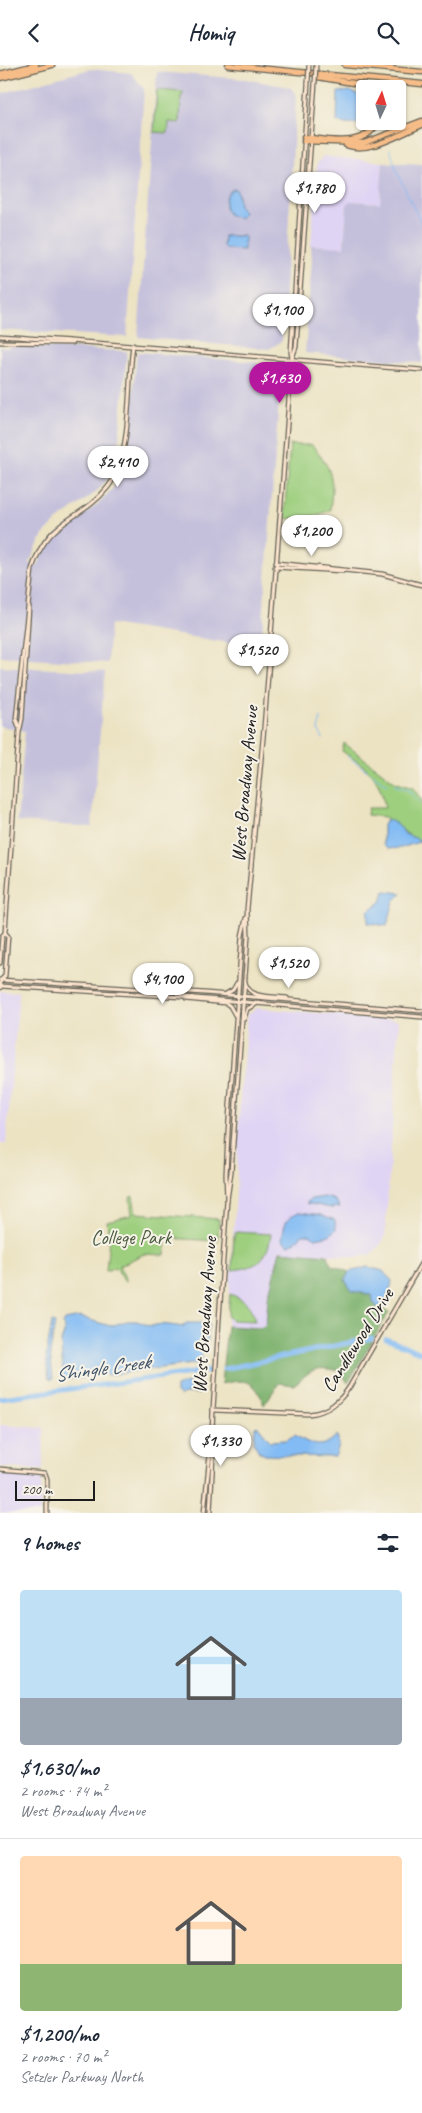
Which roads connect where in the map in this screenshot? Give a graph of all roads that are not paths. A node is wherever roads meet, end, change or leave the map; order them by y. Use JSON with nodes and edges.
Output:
{"nodes":[{"id":1,"x":36,"y":65,"type":"edge"},
{"id":2,"x":52,"y":65,"type":"edge"},
{"id":3,"x":228,"y":65,"type":"edge"},
{"id":4,"x":309,"y":65,"type":"edge"},
{"id":5,"x":316,"y":65,"type":"edge"},
{"id":6,"x":345,"y":65,"type":"edge"},
{"id":7,"x":307,"y":73,"type":"junction"},
{"id":8,"x":422,"y":73,"type":"edge"},
{"id":9,"x":0,"y":76,"type":"edge"},
{"id":10,"x":356,"y":84,"type":"edge"},
{"id":11,"x":422,"y":84,"type":"edge"},
{"id":12,"x":422,"y":123,"type":"edge"},
{"id":13,"x":372,"y":130,"type":"edge"},
{"id":14,"x":304,"y":139,"type":"junction"},
{"id":15,"x":311,"y":140,"type":"junction"},
{"id":16,"x":0,"y":336,"type":"edge"},
{"id":17,"x":0,"y":342,"type":"edge"},
{"id":18,"x":78,"y":342,"type":"junction"},
{"id":19,"x":132,"y":345,"type":"junction"},
{"id":20,"x":292,"y":358,"type":"junction"},
{"id":21,"x":422,"y":370,"type":"edge"},
{"id":22,"x":276,"y":565,"type":"junction"},
{"id":23,"x":422,"y":585,"type":"edge"},
{"id":24,"x":247,"y":914,"type":"junction"},
{"id":25,"x":5,"y":933,"type":"junction"},
{"id":26,"x":0,"y":963,"type":"edge"},
{"id":27,"x":239,"y":977,"type":"junction"},
{"id":28,"x":245,"y":977,"type":"junction"},
{"id":29,"x":0,"y":979,"type":"edge"},
{"id":30,"x":0,"y":986,"type":"edge"},
{"id":31,"x":223,"y":995,"type":"junction"},
{"id":32,"x":238,"y":996,"type":"junction"},
{"id":33,"x":243,"y":996,"type":"junction"},
{"id":34,"x":183,"y":997,"type":"junction"},
{"id":35,"x":237,"y":1001,"type":"junction"},
{"id":36,"x":243,"y":1002,"type":"junction"},
{"id":37,"x":259,"y":1003,"type":"junction"},
{"id":38,"x":327,"y":1003,"type":"junction"},
{"id":39,"x":422,"y":1011,"type":"edge"},
{"id":40,"x":236,"y":1017,"type":"junction"},
{"id":41,"x":422,"y":1017,"type":"edge"},
{"id":42,"x":240,"y":1037,"type":"junction"},
{"id":43,"x":227,"y":1200,"type":"junction"},
{"id":44,"x":422,"y":1262,"type":"edge"},
{"id":45,"x":212,"y":1409,"type":"junction"},
{"id":46,"x":212,"y":1432,"type":"junction"},
{"id":47,"x":0,"y":1469,"type":"edge"},
{"id":48,"x":47,"y":1513,"type":"edge"},
{"id":49,"x":204,"y":1513,"type":"edge"},
{"id":50,"x":210,"y":1513,"type":"edge"}],
"edges":[{"from":1,"to":9,"type":"highway"},
{"from":2,"to":9,"type":"highway"},
{"from":3,"to":7,"type":"highway"},
{"from":4,"to":14,"type":"main road","name":"West Broadway Avenue","bridge":true},
{"from":5,"to":15,"type":"main road","name":"West Broadway Avenue","bridge":true},
{"from":6,"to":8,"type":"highway"},
{"from":7,"to":10,"type":"highway"},
{"from":7,"to":11,"type":"highway"},
{"from":12,"to":15,"type":"highway"},
{"from":13,"to":15,"type":"highway"},
{"from":14,"to":15,"type":"highway"},
{"from":14,"to":20,"type":"main road","name":"West Broadway Avenue"},
{"from":15,"to":20,"type":"main road","name":"West Broadway Avenue"},
{"from":16,"to":18,"type":"main road"},
{"from":17,"to":18,"type":"main road"},
{"from":18,"to":19,"type":"main road"},
{"from":19,"to":20,"type":"main road"},
{"from":19,"to":25,"type":"main road"},
{"from":20,"to":21,"type":"main road"},
{"from":20,"to":22,"type":"main road","name":"West Broadway Avenue"},
{"from":22,"to":23,"type":"main road"},
{"from":22,"to":24,"type":"main road","name":"West Broadway Avenue"},
{"from":24,"to":27,"type":"main road","name":"West Broadway Avenue"},
{"from":24,"to":28,"type":"main road","name":"West Broadway Avenue"},
{"from":25,"to":26,"type":"main road"},
{"from":25,"to":29,"type":"main road"},
{"from":27,"to":31,"type":"main road"},
{"from":27,"to":32,"type":"main road","name":"West Broadway Avenue"},
{"from":28,"to":33,"type":"main road","name":"West Broadway Avenue"},
{"from":28,"to":38,"type":"main road"},
{"from":29,"to":30,"type":"main road"},
{"from":29,"to":31,"type":"main road"},
{"from":30,"to":34,"type":"main road"},
{"from":31,"to":32,"type":"main road"},
{"from":32,"to":33,"type":"main road"},
{"from":32,"to":35,"type":"main road","name":"West Broadway Avenue"},
{"from":33,"to":36,"type":"main road","name":"West Broadway Avenue"},
{"from":33,"to":38,"type":"main road"},
{"from":34,"to":35,"type":"main road"},
{"from":34,"to":40,"type":"main road"},
{"from":35,"to":36,"type":"main road"},
{"from":35,"to":40,"type":"main road","name":"West Broadway Avenue"},
{"from":36,"to":37,"type":"main road"},
{"from":36,"to":42,"type":"main road","name":"West Broadway Avenue"},
{"from":37,"to":41,"type":"main road"},
{"from":37,"to":42,"type":"main road"},
{"from":38,"to":39,"type":"main road"},
{"from":40,"to":43,"type":"main road","name":"West Broadway Avenue"},
{"from":42,"to":43,"type":"main road","name":"West Broadway Avenue"},
{"from":43,"to":45,"type":"main road","name":"West Broadway Avenue"},
{"from":44,"to":45,"type":"main road","name":"Candlewood Drive"},
{"from":45,"to":46,"type":"main road","name":"West Broadway Avenue"},
{"from":46,"to":49,"type":"main road","name":"West Broadway Avenue"},
{"from":46,"to":50,"type":"main road","name":"West Broadway Avenue"},
{"from":47,"to":48,"type":"main road"}]}
